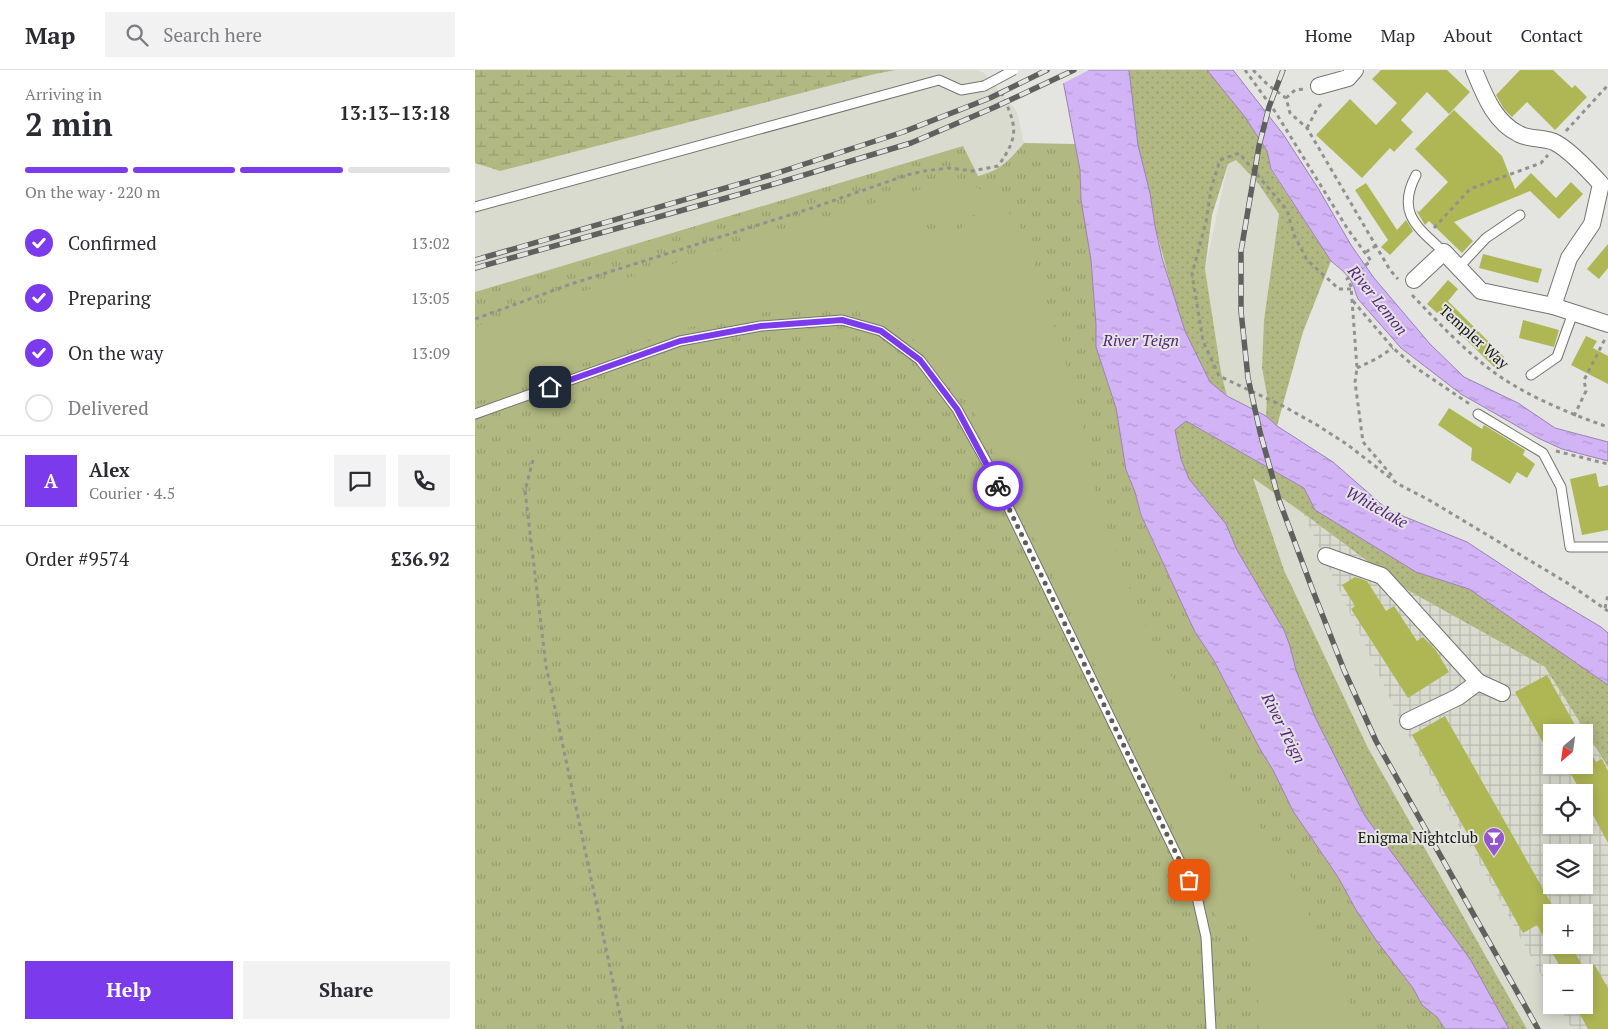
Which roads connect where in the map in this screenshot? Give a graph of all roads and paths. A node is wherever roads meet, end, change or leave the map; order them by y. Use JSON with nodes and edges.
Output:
{"nodes":[{"id":1,"x":1014,"y":70,"type":"edge"},
{"id":2,"x":1245,"y":70,"type":"edge"},
{"id":3,"x":1253,"y":70,"type":"edge"},
{"id":4,"x":1355,"y":70,"type":"edge"},
{"id":5,"x":1474,"y":70,"type":"edge"},
{"id":6,"x":1326,"y":84,"type":"junction"},
{"id":7,"x":1608,"y":85,"type":"edge"},
{"id":8,"x":999,"y":86,"type":"dead end"},
{"id":9,"x":1286,"y":98,"type":"junction"},
{"id":10,"x":1307,"y":128,"type":"junction"},
{"id":11,"x":1556,"y":142,"type":"junction"},
{"id":12,"x":1416,"y":175,"type":"dead end"},
{"id":13,"x":1605,"y":184,"type":"edge"},
{"id":14,"x":475,"y":207,"type":"edge"},
{"id":15,"x":1520,"y":215,"type":"dead end"},
{"id":16,"x":1427,"y":236,"type":"junction"},
{"id":17,"x":1377,"y":245,"type":"junction"},
{"id":18,"x":1366,"y":252,"type":"junction"},
{"id":19,"x":1444,"y":252,"type":"junction"},
{"id":20,"x":1458,"y":268,"type":"junction"},
{"id":21,"x":1409,"y":285,"type":"junction"},
{"id":22,"x":1351,"y":289,"type":"junction"},
{"id":23,"x":1352,"y":301,"type":"junction"},
{"id":24,"x":1553,"y":306,"type":"junction"},
{"id":25,"x":1573,"y":312,"type":"junction"},
{"id":26,"x":475,"y":319,"type":"edge"},
{"id":27,"x":1608,"y":324,"type":"edge"},
{"id":28,"x":1608,"y":334,"type":"edge"},
{"id":29,"x":1357,"y":368,"type":"junction"},
{"id":30,"x":1531,"y":375,"type":"dead end"},
{"id":31,"x":475,"y":414,"type":"edge"},
{"id":32,"x":1478,"y":414,"type":"dead end"},
{"id":33,"x":1575,"y":416,"type":"junction"},
{"id":34,"x":1608,"y":427,"type":"edge"},
{"id":35,"x":533,"y":460,"type":"dead end"},
{"id":36,"x":1398,"y":484,"type":"junction"},
{"id":37,"x":1608,"y":547,"type":"edge"},
{"id":38,"x":1326,"y":556,"type":"dead end"},
{"id":39,"x":1608,"y":595,"type":"edge"},
{"id":40,"x":1605,"y":608,"type":"junction"},
{"id":41,"x":1608,"y":611,"type":"edge"},
{"id":42,"x":1478,"y":682,"type":"junction"},
{"id":43,"x":1502,"y":693,"type":"dead end"},
{"id":44,"x":1408,"y":721,"type":"dead end"},
{"id":45,"x":623,"y":1029,"type":"edge"},
{"id":46,"x":1211,"y":1029,"type":"edge"}],
"edges":[{"from":1,"to":14,"type":"lane","bridge":true},
{"from":2,"to":18,"type":"path"},
{"from":3,"to":9,"type":"path"},
{"from":4,"to":6,"type":"street"},
{"from":5,"to":11,"type":"street"},
{"from":6,"to":9,"type":"path"},
{"from":6,"to":10,"type":"path"},
{"from":7,"to":11,"type":"path"},
{"from":8,"to":26,"type":"path"},
{"from":9,"to":10,"type":"path","name":"Templer Way"},
{"from":10,"to":17,"type":"path","name":"Templer Way"},
{"from":11,"to":13,"type":"street"},
{"from":11,"to":16,"type":"path"},
{"from":12,"to":16,"type":"lane"},
{"from":13,"to":24,"type":"street"},
{"from":15,"to":20,"type":"lane"},
{"from":16,"to":19,"type":"lane"},
{"from":17,"to":18,"type":"path"},
{"from":17,"to":21,"type":"path","name":"Templer Way"},
{"from":18,"to":22,"type":"path"},
{"from":19,"to":20,"type":"street"},
{"from":19,"to":21,"type":"street"},
{"from":20,"to":24,"type":"street"},
{"from":21,"to":33,"type":"path","name":"Templer Way"},
{"from":22,"to":23,"type":"path"},
{"from":22,"to":36,"type":"path"},
{"from":23,"to":29,"type":"path"},
{"from":23,"to":29,"type":"path"},
{"from":24,"to":25,"type":"street"},
{"from":25,"to":27,"type":"street"},
{"from":25,"to":30,"type":"lane"},
{"from":28,"to":33,"type":"path"},
{"from":29,"to":36,"type":"path"},
{"from":31,"to":46,"type":"lane"},
{"from":32,"to":37,"type":"lane"},
{"from":33,"to":34,"type":"path","name":"Templer Way"},
{"from":35,"to":45,"type":"path"},
{"from":36,"to":40,"type":"path"},
{"from":38,"to":42,"type":"street"},
{"from":39,"to":40,"type":"path"},
{"from":40,"to":41,"type":"path"},
{"from":42,"to":43,"type":"street"},
{"from":42,"to":44,"type":"street"}]}
